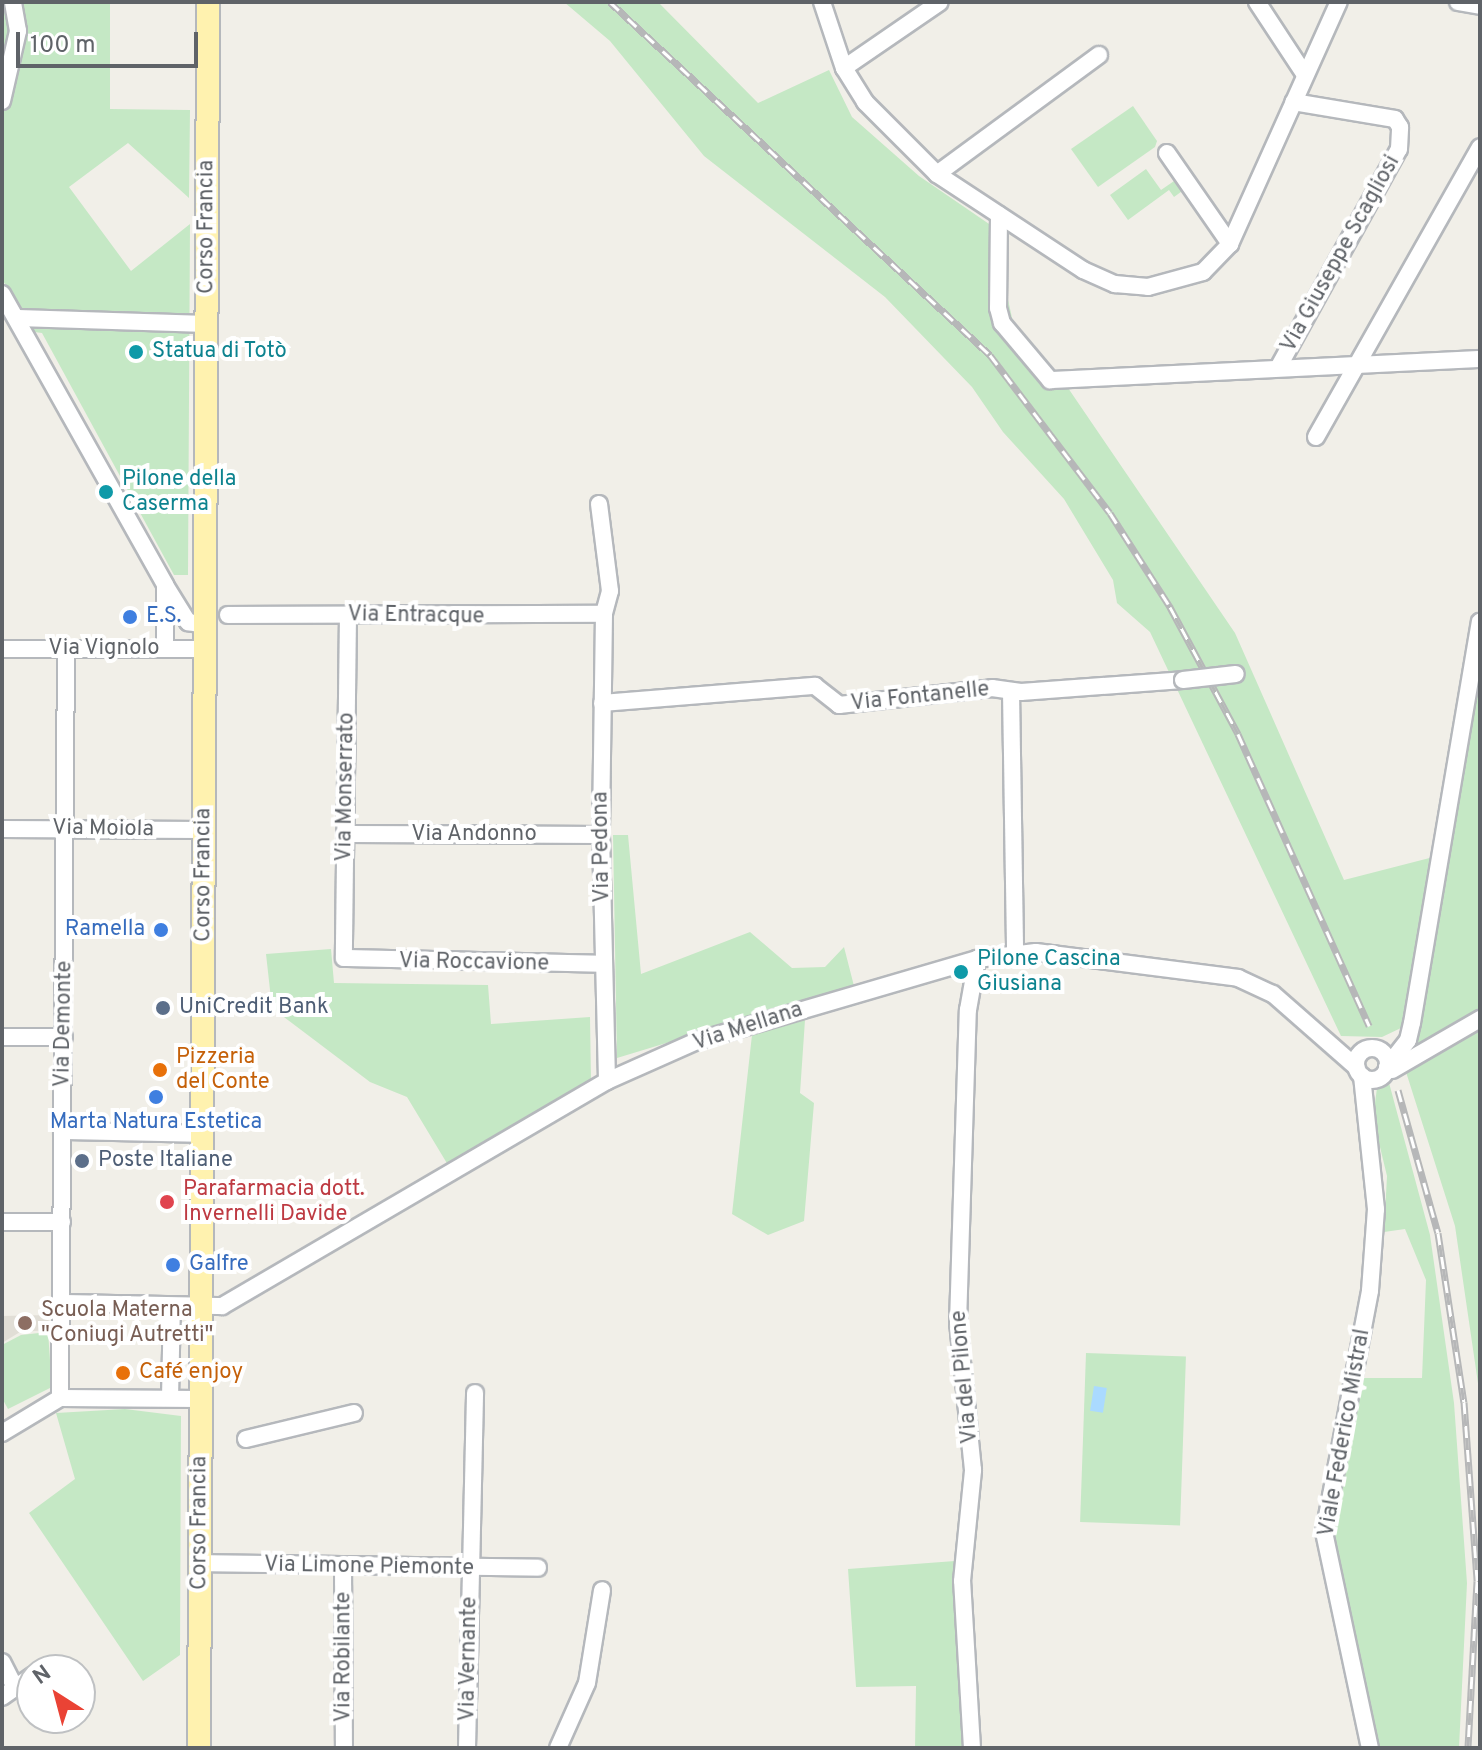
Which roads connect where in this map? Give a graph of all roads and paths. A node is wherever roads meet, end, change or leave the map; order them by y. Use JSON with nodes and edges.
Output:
{"nodes":[{"id":1,"x":13,"y":2,"type":"edge"},
{"id":2,"x":208,"y":2,"type":"edge"},
{"id":3,"x":822,"y":2,"type":"edge"},
{"id":4,"x":940,"y":2,"type":"edge"},
{"id":5,"x":1257,"y":2,"type":"edge"},
{"id":6,"x":1339,"y":2,"type":"edge"},
{"id":7,"x":1458,"y":2,"type":"edge"},
{"id":8,"x":1480,"y":6,"type":"edge"},
{"id":9,"x":1099,"y":55,"type":"dead end"},
{"id":10,"x":844,"y":68,"type":"junction"},
{"id":11,"x":1305,"y":75,"type":"junction"},
{"id":12,"x":2,"y":101,"type":"edge"},
{"id":13,"x":1293,"y":102,"type":"junction"},
{"id":14,"x":1480,"y":147,"type":"edge"},
{"id":15,"x":1167,"y":153,"type":"dead end"},
{"id":16,"x":937,"y":174,"type":"junction"},
{"id":17,"x":999,"y":215,"type":"junction"},
{"id":18,"x":1230,"y":244,"type":"junction"},
{"id":19,"x":2,"y":294,"type":"edge"},
{"id":20,"x":18,"y":318,"type":"junction"},
{"id":21,"x":207,"y":324,"type":"junction"},
{"id":22,"x":1480,"y":359,"type":"edge"},
{"id":23,"x":1357,"y":365,"type":"junction"},
{"id":24,"x":1278,"y":368,"type":"junction"},
{"id":25,"x":1316,"y":437,"type":"dead end"},
{"id":26,"x":599,"y":504,"type":"dead end"},
{"id":27,"x":165,"y":585,"type":"junction"},
{"id":28,"x":604,"y":614,"type":"junction"},
{"id":29,"x":228,"y":615,"type":"dead end"},
{"id":30,"x":348,"y":615,"type":"junction"},
{"id":31,"x":1480,"y":622,"type":"edge"},
{"id":32,"x":205,"y":625,"type":"junction"},
{"id":33,"x":2,"y":649,"type":"edge"},
{"id":34,"x":165,"y":649,"type":"junction"},
{"id":35,"x":205,"y":649,"type":"junction"},
{"id":36,"x":66,"y":650,"type":"junction"},
{"id":37,"x":1240,"y":673,"type":"dead end"},
{"id":38,"x":1011,"y":691,"type":"junction"},
{"id":39,"x":602,"y":703,"type":"junction"},
{"id":40,"x":66,"y":828,"type":"junction"},
{"id":41,"x":2,"y":829,"type":"edge"},
{"id":42,"x":204,"y":830,"type":"junction"},
{"id":43,"x":346,"y":834,"type":"junction"},
{"id":44,"x":601,"y":835,"type":"junction"},
{"id":45,"x":1015,"y":952,"type":"junction"},
{"id":46,"x":344,"y":958,"type":"joint"},
{"id":47,"x":977,"y":959,"type":"junction"},
{"id":48,"x":604,"y":964,"type":"junction"},
{"id":49,"x":1480,"y":1019,"type":"edge"},
{"id":50,"x":2,"y":1037,"type":"edge"},
{"id":51,"x":64,"y":1037,"type":"junction"},
{"id":52,"x":1334,"y":1045,"type":"junction"},
{"id":53,"x":1374,"y":1069,"type":"junction"},
{"id":54,"x":607,"y":1081,"type":"junction"},
{"id":55,"x":62,"y":1131,"type":"junction"},
{"id":56,"x":201,"y":1134,"type":"junction"},
{"id":57,"x":2,"y":1222,"type":"edge"},
{"id":58,"x":62,"y":1222,"type":"junction"},
{"id":59,"x":60,"y":1303,"type":"junction"},
{"id":60,"x":172,"y":1306,"type":"junction"},
{"id":61,"x":200,"y":1307,"type":"junction"},
{"id":62,"x":475,"y":1393,"type":"dead end"},
{"id":63,"x":60,"y":1398,"type":"junction"},
{"id":64,"x":170,"y":1398,"type":"junction"},
{"id":65,"x":200,"y":1399,"type":"junction"},
{"id":66,"x":354,"y":1413,"type":"dead end"},
{"id":67,"x":2,"y":1433,"type":"edge"},
{"id":68,"x":246,"y":1439,"type":"dead end"},
{"id":69,"x":200,"y":1563,"type":"junction"},
{"id":70,"x":343,"y":1567,"type":"junction"},
{"id":71,"x":538,"y":1568,"type":"dead end"},
{"id":72,"x":471,"y":1569,"type":"junction"},
{"id":73,"x":602,"y":1590,"type":"dead end"},
{"id":74,"x":2,"y":1662,"type":"edge"},
{"id":75,"x":9,"y":1692,"type":"edge"},
{"id":76,"x":199,"y":1748,"type":"edge"},
{"id":77,"x":344,"y":1748,"type":"edge"},
{"id":78,"x":467,"y":1748,"type":"edge"},
{"id":79,"x":558,"y":1748,"type":"edge"},
{"id":80,"x":972,"y":1748,"type":"edge"},
{"id":81,"x":1370,"y":1748,"type":"edge"}],
"edges":[{"from":1,"to":12,"type":"street"},
{"from":2,"to":21,"type":"main road","name":"Corso Francia"},
{"from":3,"to":10,"type":"street"},
{"from":4,"to":10,"type":"street"},
{"from":5,"to":11,"type":"street"},
{"from":6,"to":11,"type":"street"},
{"from":7,"to":8,"type":"street"},
{"from":9,"to":16,"type":"street"},
{"from":10,"to":16,"type":"street"},
{"from":11,"to":13,"type":"street"},
{"from":13,"to":18,"type":"street"},
{"from":13,"to":24,"type":"street","name":"Via Giuseppe Scagliosi"},
{"from":14,"to":23,"type":"street"},
{"from":15,"to":18,"type":"street"},
{"from":16,"to":17,"type":"street"},
{"from":17,"to":18,"type":"street"},
{"from":17,"to":24,"type":"street","name":"Via Giuseppe Scagliosi"},
{"from":19,"to":20,"type":"street"},
{"from":20,"to":21,"type":"street"},
{"from":20,"to":27,"type":"street"},
{"from":21,"to":32,"type":"main road","name":"Corso Francia"},
{"from":22,"to":23,"type":"street"},
{"from":23,"to":24,"type":"street"},
{"from":23,"to":25,"type":"street"},
{"from":26,"to":28,"type":"street","name":"Via Pedona"},
{"from":27,"to":32,"type":"street"},
{"from":27,"to":34,"type":"street"},
{"from":28,"to":30,"type":"street","name":"Via Entracque"},
{"from":28,"to":39,"type":"street","name":"Via Pedona"},
{"from":29,"to":30,"type":"street","name":"Via Entracque"},
{"from":30,"to":43,"type":"street","name":"Via Monserrato"},
{"from":31,"to":53,"type":"street"},
{"from":32,"to":35,"type":"main road","name":"Corso Francia"},
{"from":33,"to":36,"type":"street","name":"Via Vignolo"},
{"from":34,"to":35,"type":"street","name":"Via Vignolo"},
{"from":34,"to":36,"type":"street","name":"Via Vignolo"},
{"from":35,"to":42,"type":"main road","name":"Corso Francia"},
{"from":36,"to":40,"type":"street","name":"Via Demonte"},
{"from":37,"to":38,"type":"street","name":"Via Fontanelle","bridge":true},
{"from":38,"to":39,"type":"street","name":"Via Fontanelle"},
{"from":38,"to":45,"type":"street"},
{"from":39,"to":44,"type":"street","name":"Via Pedona"},
{"from":40,"to":41,"type":"street","name":"Via Moiola"},
{"from":40,"to":42,"type":"street","name":"Via Moiola"},
{"from":40,"to":51,"type":"street","name":"Via Demonte"},
{"from":42,"to":56,"type":"main road","name":"Corso Francia"},
{"from":43,"to":44,"type":"street","name":"Via Andonno"},
{"from":43,"to":46,"type":"street","name":"Via Monserrato"},
{"from":44,"to":48,"type":"street","name":"Via Pedona"},
{"from":45,"to":47,"type":"street","name":"Via Mellana"},
{"from":45,"to":52,"type":"street","name":"Via Mellana"},
{"from":46,"to":48,"type":"street","name":"Via Roccavione"},
{"from":47,"to":54,"type":"street","name":"Via Mellana"},
{"from":47,"to":80,"type":"street","name":"Via del Pilone"},
{"from":48,"to":54,"type":"street","name":"Via Pedona"},
{"from":49,"to":53,"type":"street"},
{"from":50,"to":51,"type":"street"},
{"from":51,"to":55,"type":"street","name":"Via Demonte"},
{"from":52,"to":53,"type":"street","name":"Via Mellana"},
{"from":52,"to":53,"type":"street"},
{"from":53,"to":81,"type":"street","name":"Viale Federico Mistral"},
{"from":54,"to":61,"type":"street","name":"Via Mellana"},
{"from":55,"to":56,"type":"street"},
{"from":55,"to":58,"type":"street","name":"Via Demonte"},
{"from":56,"to":61,"type":"main road","name":"Corso Francia"},
{"from":57,"to":58,"type":"street"},
{"from":58,"to":59,"type":"street","name":"Via Demonte"},
{"from":59,"to":60,"type":"street","name":"Via Mellana"},
{"from":59,"to":63,"type":"street","name":"Via Demonte"},
{"from":60,"to":61,"type":"street","name":"Via Mellana"},
{"from":60,"to":64,"type":"street"},
{"from":61,"to":65,"type":"main road","name":"Corso Francia"},
{"from":62,"to":72,"type":"street","name":"Via Vernante"},
{"from":63,"to":64,"type":"street"},
{"from":63,"to":67,"type":"street"},
{"from":64,"to":65,"type":"street"},
{"from":65,"to":69,"type":"main road","name":"Corso Francia"},
{"from":66,"to":68,"type":"street"},
{"from":69,"to":70,"type":"street","name":"Via Limone Piemonte"},
{"from":69,"to":76,"type":"main road","name":"Corso Francia"},
{"from":70,"to":72,"type":"street","name":"Via Limone Piemonte"},
{"from":70,"to":77,"type":"street","name":"Via Robilante"},
{"from":71,"to":72,"type":"street","name":"Via Limone Piemonte"},
{"from":72,"to":78,"type":"street","name":"Via Vernante"},
{"from":73,"to":79,"type":"street"},
{"from":74,"to":75,"type":"street"}]}
